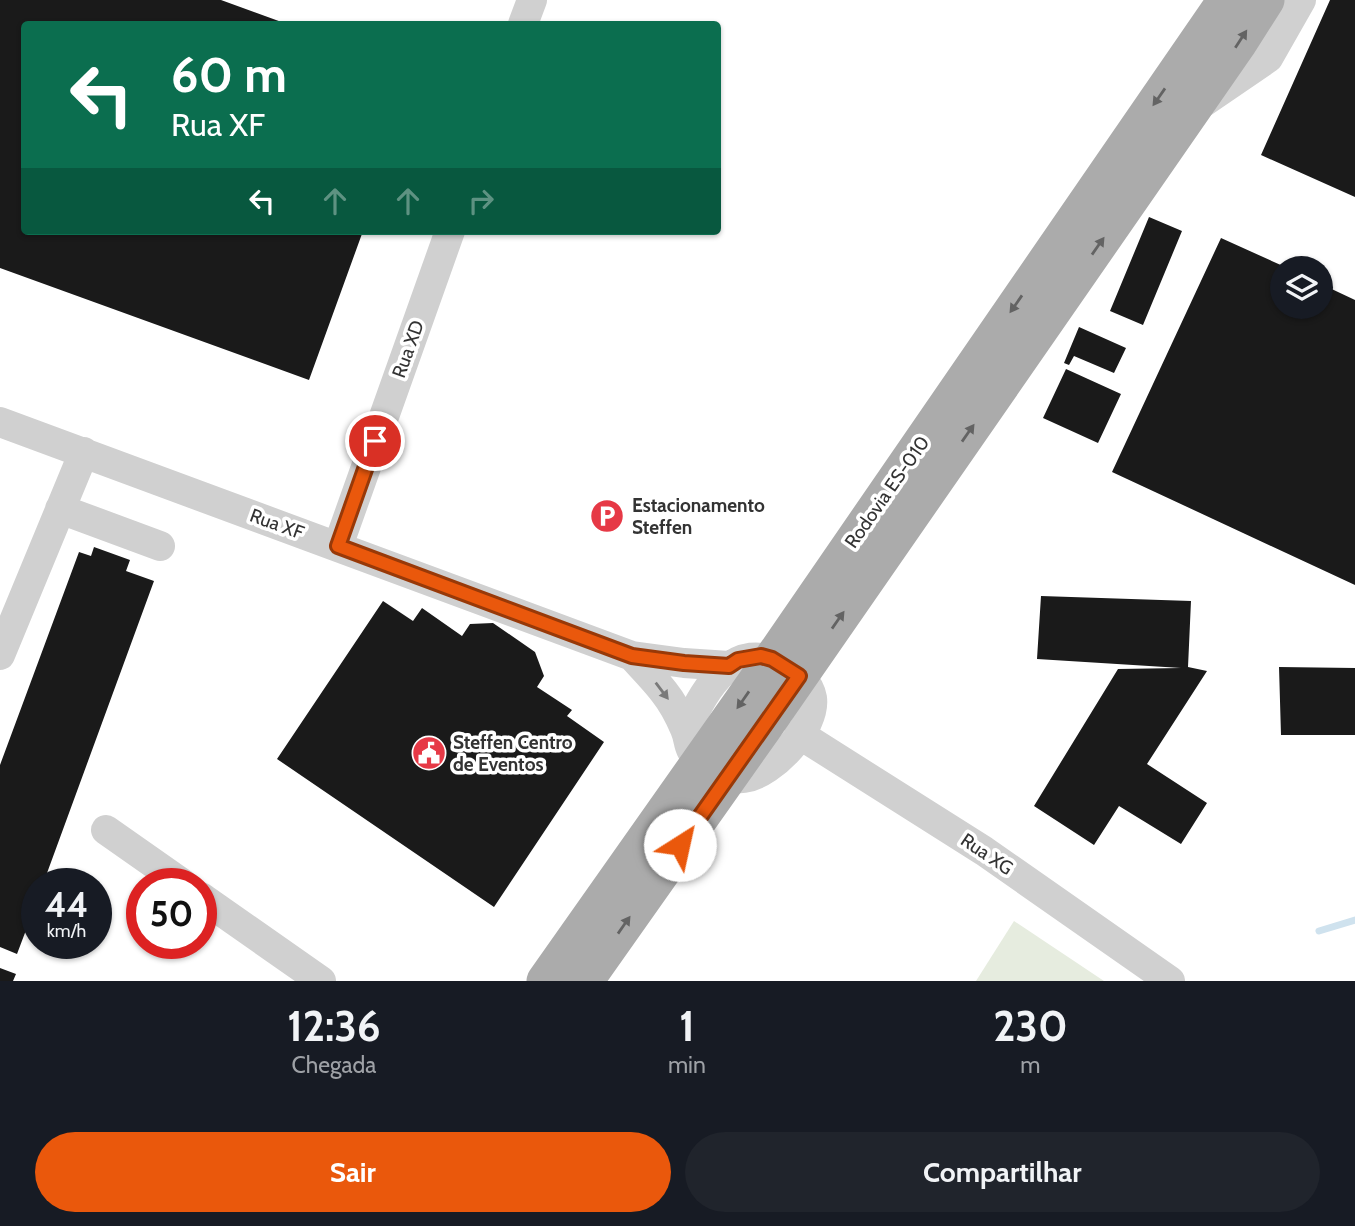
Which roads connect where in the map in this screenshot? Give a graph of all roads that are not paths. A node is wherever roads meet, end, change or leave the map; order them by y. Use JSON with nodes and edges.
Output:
{"nodes":[{"id":1,"x":532,"y":0,"type":"edge"},
{"id":2,"x":1226,"y":0,"type":"edge"},
{"id":3,"x":1266,"y":0,"type":"edge"},
{"id":4,"x":1301,"y":0,"type":"edge"},
{"id":5,"x":524,"y":21,"type":"edge"},
{"id":6,"x":1192,"y":110,"type":"junction"},
{"id":7,"x":449,"y":235,"type":"edge"},
{"id":8,"x":0,"y":422,"type":"edge"},
{"id":9,"x":84,"y":453,"type":"junction"},
{"id":10,"x":60,"y":509,"type":"junction"},
{"id":11,"x":160,"y":546,"type":"dead end"},
{"id":12,"x":338,"y":546,"type":"junction"},
{"id":13,"x":0,"y":655,"type":"edge"},
{"id":14,"x":632,"y":656,"type":"junction"},
{"id":15,"x":729,"y":666,"type":"junction"},
{"id":16,"x":786,"y":667,"type":"junction"},
{"id":17,"x":799,"y":734,"type":"junction"},
{"id":18,"x":705,"y":756,"type":"junction"},
{"id":19,"x":106,"y":830,"type":"dead end"},
{"id":20,"x":160,"y":868,"type":"edge"},
{"id":21,"x":217,"y":908,"type":"edge"},
{"id":22,"x":321,"y":981,"type":"edge"},
{"id":23,"x":545,"y":981,"type":"edge"},
{"id":24,"x":585,"y":981,"type":"edge"},
{"id":25,"x":1170,"y":981,"type":"edge"}],
"edges":[{"from":1,"to":5,"type":"street"},
{"from":2,"to":16,"type":"main road","name":"Rodovia ES-010","one_way":true},
{"from":6,"to":3,"type":"main road","name":"Rodovia ES-010","one_way":true},
{"from":4,"to":6,"type":"street"},
{"from":16,"to":6,"type":"main road","name":"Rodovia ES-010","one_way":true},
{"from":7,"to":12,"type":"street","name":"Rua XD"},
{"from":8,"to":9,"type":"street","name":"Rua XF"},
{"from":9,"to":10,"type":"street"},
{"from":9,"to":12,"type":"street","name":"Rua XF"},
{"from":10,"to":11,"type":"street"},
{"from":10,"to":13,"type":"street"},
{"from":12,"to":14,"type":"street","name":"Rua XF"},
{"from":14,"to":15,"type":"street","name":"Rua XF"},
{"from":14,"to":18,"type":"street","name":"Rua XF","one_way":true},
{"from":15,"to":16,"type":"street","name":"Rua XF"},
{"from":15,"to":18,"type":"street"},
{"from":16,"to":17,"type":"street"},
{"from":16,"to":18,"type":"main road","name":"Rodovia ES-010"},
{"from":17,"to":18,"type":"street"},
{"from":17,"to":25,"type":"street","name":"Rua XG"},
{"from":18,"to":23,"type":"main road","name":"Rodovia ES-010"},
{"from":24,"to":18,"type":"main road","name":"Rodovia ES-010","one_way":true},
{"from":19,"to":20,"type":"street"},
{"from":21,"to":22,"type":"street"}]}
